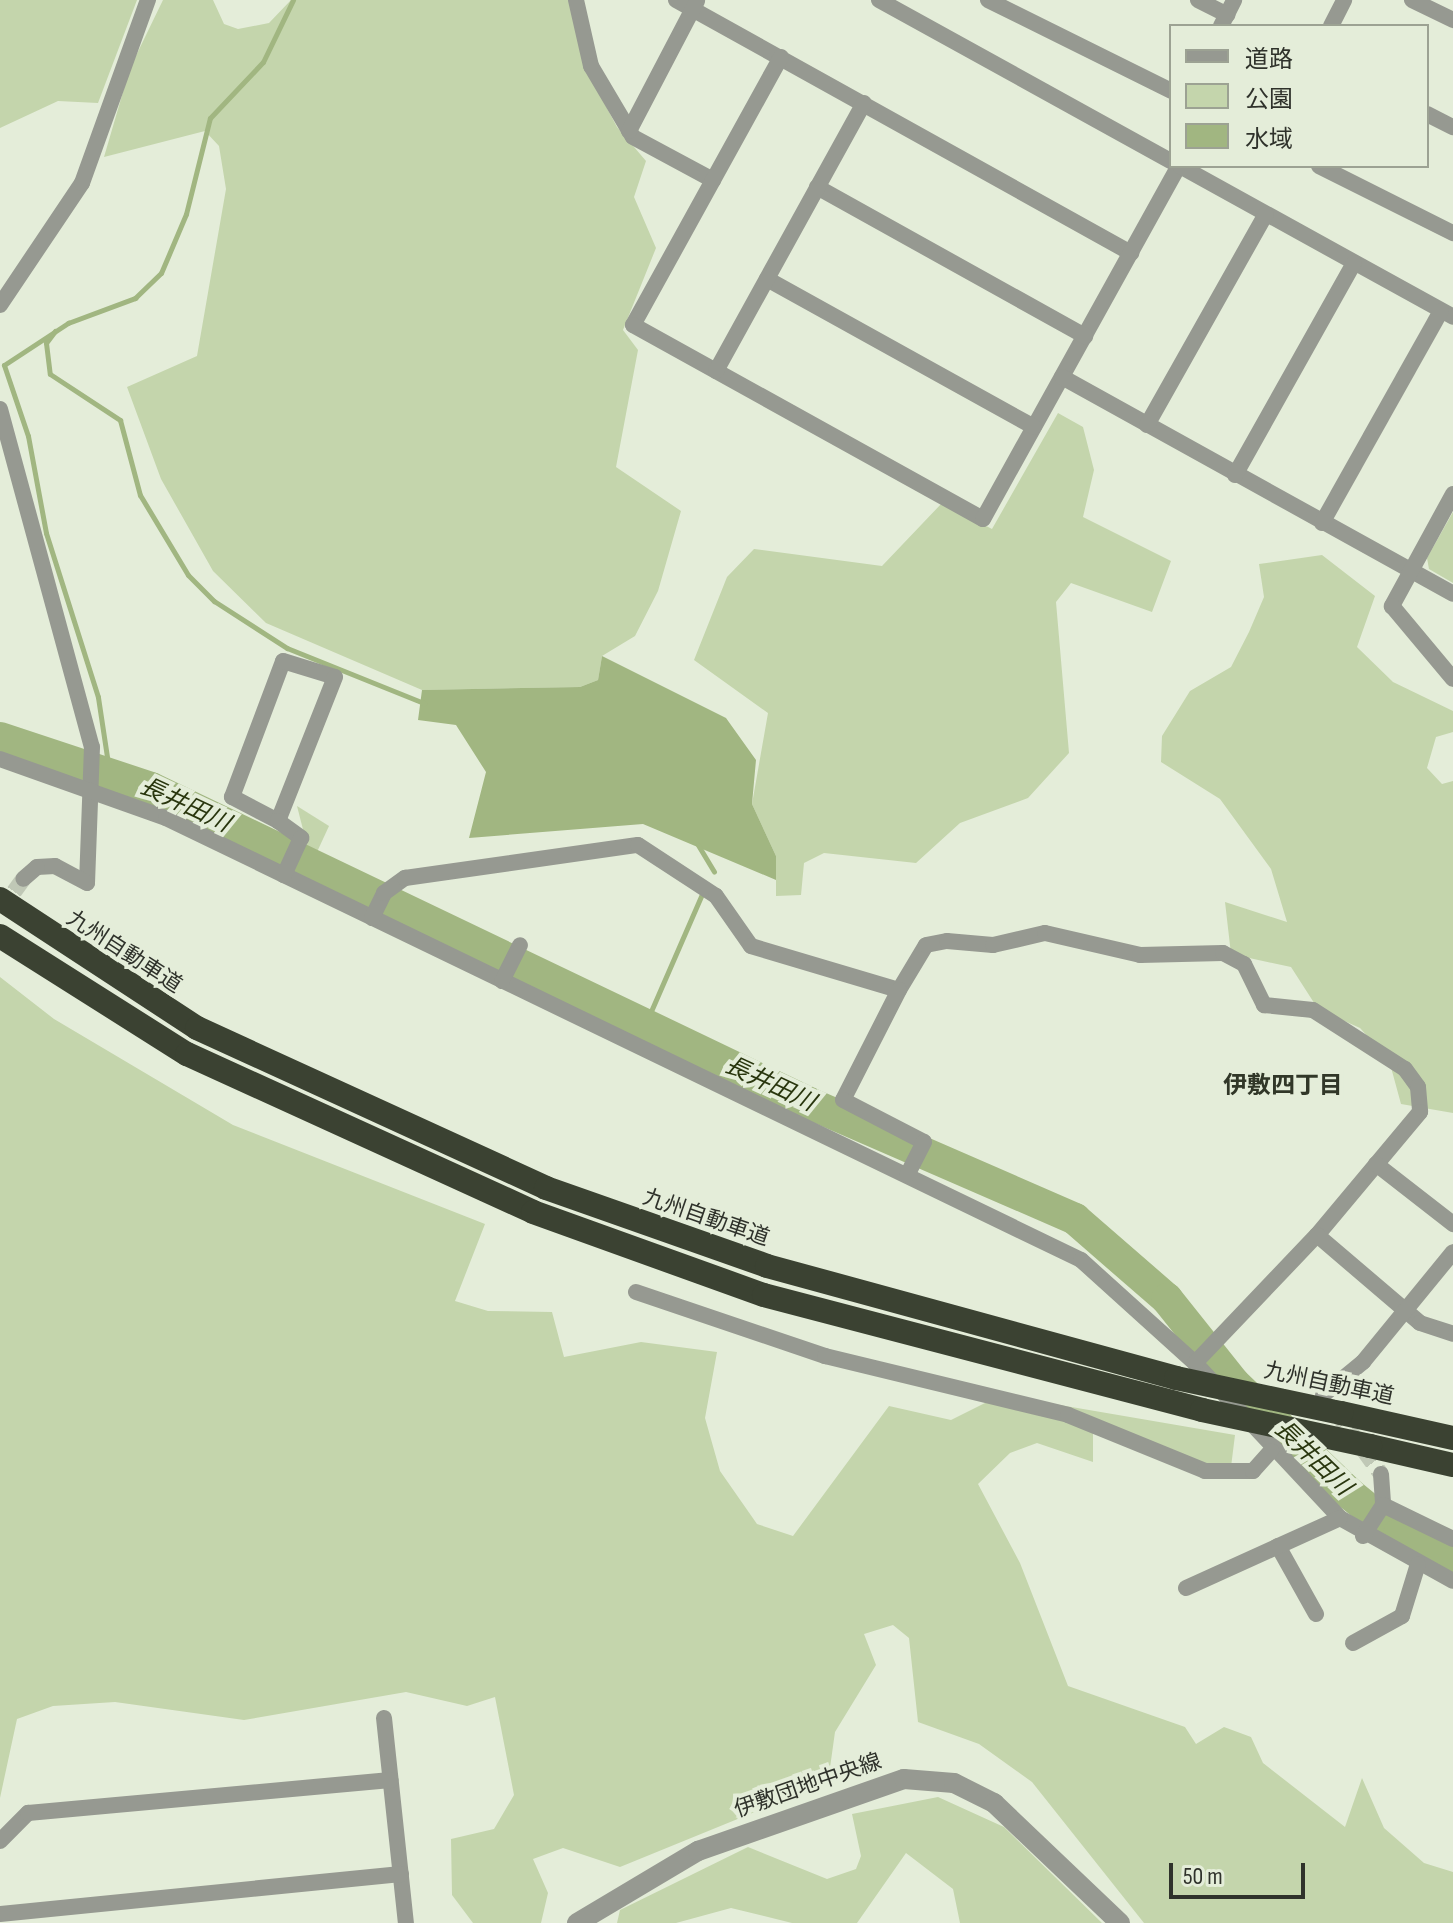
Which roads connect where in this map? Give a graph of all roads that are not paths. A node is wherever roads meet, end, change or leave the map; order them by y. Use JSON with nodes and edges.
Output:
{"nodes":[{"id":1,"x":148,"y":0,"type":"edge"},
{"id":2,"x":576,"y":0,"type":"edge"},
{"id":3,"x":676,"y":0,"type":"edge"},
{"id":4,"x":879,"y":0,"type":"edge"},
{"id":5,"x":988,"y":0,"type":"edge"},
{"id":6,"x":1198,"y":0,"type":"edge"},
{"id":7,"x":1344,"y":0,"type":"edge"},
{"id":8,"x":1412,"y":0,"type":"edge"},
{"id":9,"x":695,"y":5,"type":"edge"},
{"id":10,"x":1228,"y":14,"type":"edge"},
{"id":11,"x":1453,"y":20,"type":"edge"},
{"id":12,"x":1332,"y":24,"type":"edge"},
{"id":13,"x":781,"y":57,"type":"junction"},
{"id":14,"x":1169,"y":90,"type":"edge"},
{"id":15,"x":864,"y":103,"type":"junction"},
{"id":16,"x":1429,"y":115,"type":"edge"},
{"id":17,"x":1453,"y":127,"type":"edge"},
{"id":18,"x":629,"y":131,"type":"junction"},
{"id":19,"x":1169,"y":160,"type":"edge"},
{"id":20,"x":1179,"y":168,"type":"edge"},
{"id":21,"x":1184,"y":168,"type":"edge"},
{"id":22,"x":1323,"y":168,"type":"edge"},
{"id":23,"x":713,"y":180,"type":"junction"},
{"id":24,"x":817,"y":187,"type":"junction"},
{"id":25,"x":1266,"y":214,"type":"junction"},
{"id":26,"x":1453,"y":233,"type":"edge"},
{"id":27,"x":1131,"y":253,"type":"junction"},
{"id":28,"x":1354,"y":263,"type":"junction"},
{"id":29,"x":767,"y":279,"type":"junction"},
{"id":30,"x":0,"y":305,"type":"edge"},
{"id":31,"x":1447,"y":314,"type":"edge"},
{"id":32,"x":1085,"y":336,"type":"junction"},
{"id":33,"x":716,"y":371,"type":"junction"},
{"id":34,"x":1062,"y":377,"type":"junction"},
{"id":35,"x":0,"y":409,"type":"edge"},
{"id":36,"x":1147,"y":425,"type":"junction"},
{"id":37,"x":1034,"y":427,"type":"junction"},
{"id":38,"x":1235,"y":475,"type":"junction"},
{"id":39,"x":1453,"y":494,"type":"edge"},
{"id":40,"x":1322,"y":523,"type":"junction"},
{"id":41,"x":1411,"y":571,"type":"junction"},
{"id":42,"x":1453,"y":594,"type":"edge"},
{"id":43,"x":1453,"y":679,"type":"edge"},
{"id":44,"x":0,"y":759,"type":"edge"},
{"id":45,"x":87,"y":786,"type":"junction"},
{"id":46,"x":278,"y":821,"type":"junction"},
{"id":47,"x":285,"y":871,"type":"junction"},
{"id":48,"x":23,"y":879,"type":"tunnel mouth"},
{"id":49,"x":0,"y":899,"type":"edge"},
{"id":50,"x":378,"y":906,"type":"junction"},
{"id":51,"x":0,"y":936,"type":"edge"},
{"id":52,"x":520,"y":945,"type":"dead end"},
{"id":53,"x":502,"y":981,"type":"junction"},
{"id":54,"x":899,"y":990,"type":"junction"},
{"id":55,"x":1376,"y":1164,"type":"junction"},
{"id":56,"x":908,"y":1174,"type":"junction"},
{"id":57,"x":1453,"y":1224,"type":"edge"},
{"id":58,"x":1317,"y":1235,"type":"junction"},
{"id":59,"x":1453,"y":1252,"type":"edge"},
{"id":60,"x":636,"y":1292,"type":"dead end"},
{"id":61,"x":1406,"y":1309,"type":"junction"},
{"id":62,"x":1453,"y":1334,"type":"edge"},
{"id":63,"x":1192,"y":1366,"type":"junction"},
{"id":64,"x":1323,"y":1395,"type":"dead end"},
{"id":65,"x":1453,"y":1438,"type":"edge"},
{"id":66,"x":1271,"y":1451,"type":"junction"},
{"id":67,"x":1453,"y":1465,"type":"edge"},
{"id":68,"x":1381,"y":1474,"type":"tunnel mouth"},
{"id":69,"x":1383,"y":1505,"type":"junction"},
{"id":70,"x":1340,"y":1518,"type":"junction"},
{"id":71,"x":1363,"y":1536,"type":"junction"},
{"id":72,"x":1453,"y":1539,"type":"edge"},
{"id":73,"x":1278,"y":1546,"type":"junction"},
{"id":74,"x":1418,"y":1564,"type":"junction"},
{"id":75,"x":1453,"y":1581,"type":"edge"},
{"id":76,"x":1186,"y":1588,"type":"dead end"},
{"id":77,"x":1316,"y":1614,"type":"dead end"},
{"id":78,"x":1353,"y":1643,"type":"dead end"},
{"id":79,"x":384,"y":1718,"type":"dead end"},
{"id":80,"x":391,"y":1780,"type":"junction"},
{"id":81,"x":0,"y":1841,"type":"edge"},
{"id":82,"x":401,"y":1874,"type":"junction"},
{"id":83,"x":99,"y":1904,"type":"junction"},
{"id":84,"x":0,"y":1914,"type":"edge"},
{"id":85,"x":101,"y":1923,"type":"edge"},
{"id":86,"x":406,"y":1923,"type":"edge"},
{"id":87,"x":577,"y":1923,"type":"edge"},
{"id":88,"x":1120,"y":1923,"type":"edge"}],
"edges":[{"from":1,"to":30,"type":"street"},
{"from":2,"to":18,"type":"street"},
{"from":3,"to":9,"type":"street"},
{"from":4,"to":19,"type":"street"},
{"from":5,"to":14,"type":"street"},
{"from":6,"to":10,"type":"street"},
{"from":7,"to":12,"type":"street"},
{"from":8,"to":11,"type":"street"},
{"from":9,"to":13,"type":"street"},
{"from":9,"to":18,"type":"street"},
{"from":13,"to":15,"type":"street"},
{"from":13,"to":23,"type":"street"},
{"from":15,"to":24,"type":"street"},
{"from":15,"to":27,"type":"street"},
{"from":16,"to":17,"type":"street"},
{"from":18,"to":23,"type":"street"},
{"from":20,"to":27,"type":"street"},
{"from":21,"to":25,"type":"street"},
{"from":22,"to":26,"type":"street"},
{"from":23,"to":33,"type":"street"},
{"from":24,"to":29,"type":"street"},
{"from":24,"to":32,"type":"street"},
{"from":25,"to":28,"type":"street"},
{"from":25,"to":36,"type":"street"},
{"from":27,"to":32,"type":"street"},
{"from":28,"to":31,"type":"street"},
{"from":28,"to":38,"type":"street"},
{"from":29,"to":33,"type":"street"},
{"from":29,"to":37,"type":"street"},
{"from":31,"to":40,"type":"street"},
{"from":32,"to":34,"type":"street"},
{"from":33,"to":37,"type":"street"},
{"from":34,"to":36,"type":"street"},
{"from":34,"to":37,"type":"street"},
{"from":35,"to":45,"type":"street"},
{"from":36,"to":38,"type":"street"},
{"from":38,"to":40,"type":"street"},
{"from":39,"to":41,"type":"street"},
{"from":40,"to":41,"type":"street"},
{"from":41,"to":42,"type":"street"},
{"from":41,"to":43,"type":"street"},
{"from":44,"to":45,"type":"street"},
{"from":45,"to":47,"type":"street"},
{"from":45,"to":48,"type":"street"},
{"from":46,"to":46,"type":"street"},
{"from":46,"to":47,"type":"street"},
{"from":47,"to":50,"type":"street"},
{"from":49,"to":63,"type":"highway","name":"九州自動車道"},
{"from":50,"to":53,"type":"street"},
{"from":50,"to":54,"type":"street"},
{"from":51,"to":67,"type":"highway","bridge":true},
{"from":52,"to":53,"type":"street"},
{"from":53,"to":56,"type":"street"},
{"from":54,"to":55,"type":"street"},
{"from":54,"to":56,"type":"street"},
{"from":55,"to":57,"type":"street"},
{"from":55,"to":58,"type":"street"},
{"from":56,"to":63,"type":"street"},
{"from":58,"to":61,"type":"street"},
{"from":58,"to":63,"type":"street"},
{"from":59,"to":61,"type":"street"},
{"from":60,"to":66,"type":"street"},
{"from":61,"to":62,"type":"street"},
{"from":61,"to":64,"type":"street"},
{"from":63,"to":65,"type":"highway","name":"九州自動車道","bridge":true},
{"from":63,"to":66,"type":"street"},
{"from":66,"to":70,"type":"street"},
{"from":68,"to":69,"type":"street"},
{"from":69,"to":71,"type":"street"},
{"from":69,"to":72,"type":"street"},
{"from":70,"to":71,"type":"street"},
{"from":70,"to":73,"type":"street"},
{"from":71,"to":74,"type":"street"},
{"from":73,"to":76,"type":"street"},
{"from":73,"to":77,"type":"street"},
{"from":74,"to":75,"type":"street"},
{"from":74,"to":78,"type":"street"},
{"from":79,"to":80,"type":"street"},
{"from":80,"to":81,"type":"street"},
{"from":80,"to":82,"type":"street"},
{"from":82,"to":83,"type":"street"},
{"from":82,"to":86,"type":"street"},
{"from":83,"to":84,"type":"street"},
{"from":83,"to":85,"type":"street"},
{"from":87,"to":88,"type":"street","name":"伊敷団地中央線"}]}
